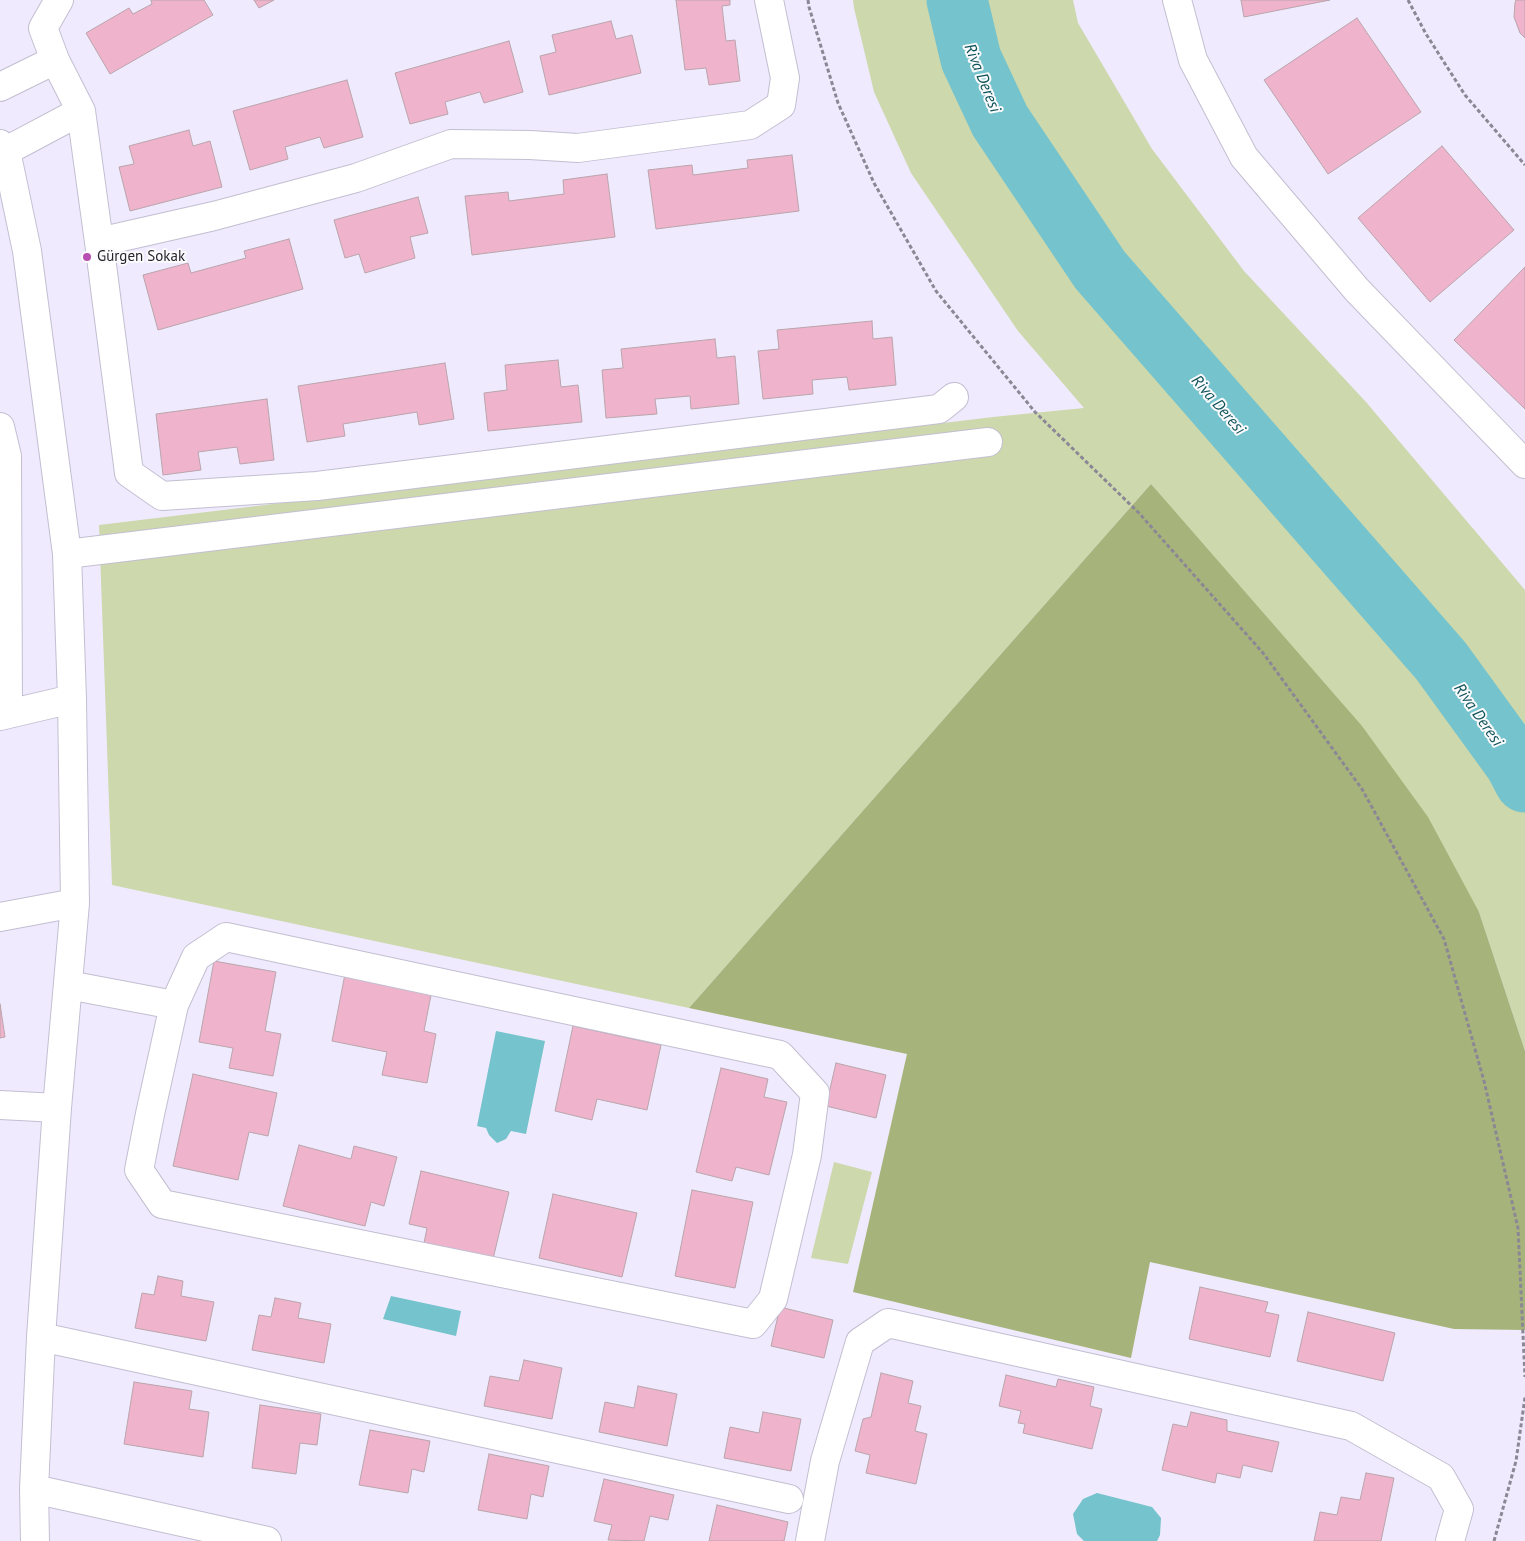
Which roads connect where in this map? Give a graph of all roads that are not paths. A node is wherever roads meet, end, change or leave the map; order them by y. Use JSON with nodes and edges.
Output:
{"nodes":[{"id":1,"x":58,"y":0,"type":"edge"},
{"id":2,"x":769,"y":0,"type":"edge"},
{"id":3,"x":1177,"y":0,"type":"edge"},
{"id":4,"x":56,"y":60,"type":"junction"},
{"id":5,"x":0,"y":87,"type":"edge"},
{"id":6,"x":81,"y":111,"type":"junction"},
{"id":7,"x":3,"y":148,"type":"edge"},
{"id":8,"x":99,"y":242,"type":"junction"},
{"id":9,"x":954,"y":397,"type":"dead end"},
{"id":10,"x":0,"y":427,"type":"edge"},
{"id":11,"x":988,"y":442,"type":"dead end"},
{"id":12,"x":1525,"y":464,"type":"edge"},
{"id":13,"x":66,"y":554,"type":"junction"},
{"id":14,"x":72,"y":699,"type":"junction"},
{"id":15,"x":4,"y":715,"type":"edge"},
{"id":16,"x":75,"y":903,"type":"junction"},
{"id":17,"x":0,"y":917,"type":"edge"},
{"id":18,"x":68,"y":985,"type":"junction"},
{"id":19,"x":174,"y":1005,"type":"junction"},
{"id":20,"x":0,"y":1105,"type":"edge"},
{"id":21,"x":57,"y":1108,"type":"junction"},
{"id":22,"x":41,"y":1337,"type":"junction"},
{"id":23,"x":34,"y":1488,"type":"junction"},
{"id":24,"x":789,"y":1498,"type":"dead end"},
{"id":25,"x":35,"y":1541,"type":"edge"},
{"id":26,"x":267,"y":1541,"type":"edge"},
{"id":27,"x":810,"y":1541,"type":"edge"},
{"id":28,"x":1450,"y":1541,"type":"edge"}],
"edges":[{"from":1,"to":4,"type":"street"},
{"from":2,"to":8,"type":"street"},
{"from":3,"to":12,"type":"street"},
{"from":4,"to":5,"type":"street"},
{"from":4,"to":6,"type":"street"},
{"from":6,"to":7,"type":"street"},
{"from":6,"to":8,"type":"street"},
{"from":7,"to":13,"type":"street"},
{"from":8,"to":9,"type":"street"},
{"from":10,"to":15,"type":"street"},
{"from":11,"to":13,"type":"street"},
{"from":13,"to":14,"type":"street"},
{"from":14,"to":15,"type":"street"},
{"from":14,"to":16,"type":"street"},
{"from":16,"to":17,"type":"street"},
{"from":16,"to":18,"type":"street"},
{"from":18,"to":19,"type":"street"},
{"from":18,"to":21,"type":"street"},
{"from":19,"to":19,"type":"street"},
{"from":20,"to":21,"type":"street"},
{"from":21,"to":22,"type":"street"},
{"from":22,"to":23,"type":"street"},
{"from":22,"to":24,"type":"street"},
{"from":23,"to":25,"type":"street"},
{"from":23,"to":26,"type":"street"},
{"from":27,"to":28,"type":"street"}]}
